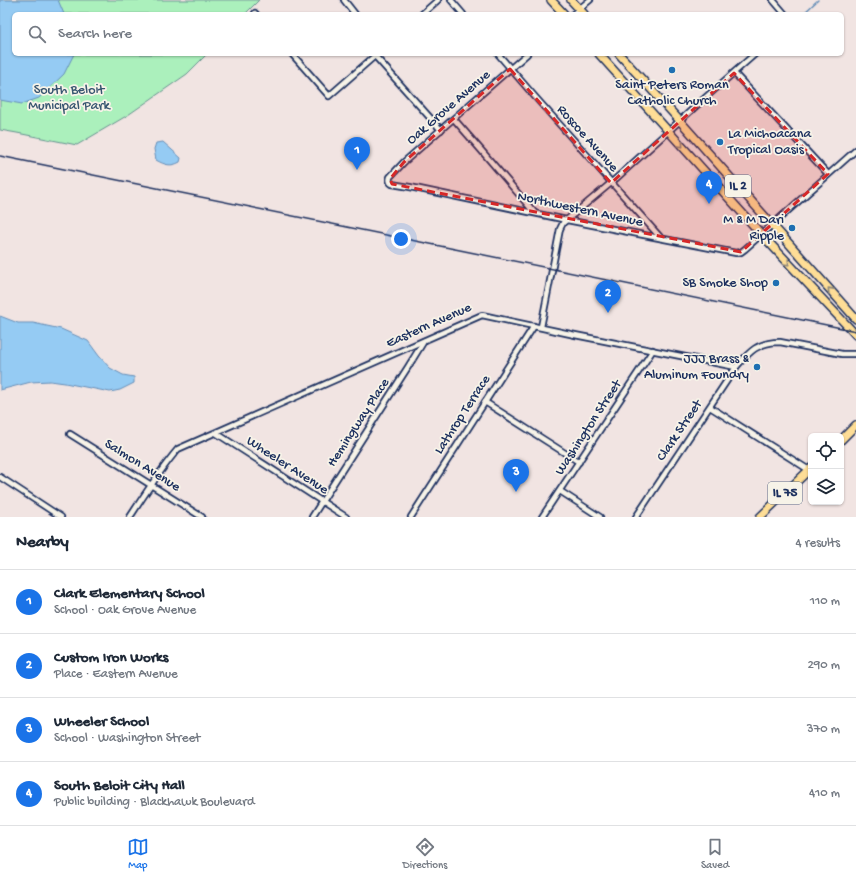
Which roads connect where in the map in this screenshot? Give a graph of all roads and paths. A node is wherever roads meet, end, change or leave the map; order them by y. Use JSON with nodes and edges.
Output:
{"nodes":[{"id":1,"x":344,"y":0,"type":"edge"},
{"id":2,"x":438,"y":0,"type":"edge"},
{"id":3,"x":451,"y":0,"type":"edge"},
{"id":4,"x":551,"y":0,"type":"edge"},
{"id":5,"x":571,"y":0,"type":"edge"},
{"id":6,"x":590,"y":0,"type":"edge"},
{"id":7,"x":773,"y":0,"type":"edge"},
{"id":8,"x":354,"y":12,"type":"edge"},
{"id":9,"x":424,"y":12,"type":"edge"},
{"id":10,"x":461,"y":12,"type":"edge"},
{"id":11,"x":562,"y":12,"type":"edge"},
{"id":12,"x":579,"y":12,"type":"edge"},
{"id":13,"x":783,"y":12,"type":"edge"},
{"id":14,"x":294,"y":56,"type":"edge"},
{"id":15,"x":375,"y":56,"type":"edge"},
{"id":16,"x":377,"y":56,"type":"edge"},
{"id":17,"x":500,"y":56,"type":"edge"},
{"id":18,"x":525,"y":56,"type":"edge"},
{"id":19,"x":601,"y":56,"type":"edge"},
{"id":20,"x":621,"y":56,"type":"edge"},
{"id":21,"x":753,"y":56,"type":"edge"},
{"id":22,"x":510,"y":69,"type":"junction"},
{"id":23,"x":734,"y":73,"type":"junction"},
{"id":24,"x":454,"y":119,"type":"junction"},
{"id":25,"x":680,"y":121,"type":"junction"},
{"id":26,"x":441,"y":130,"type":"junction"},
{"id":27,"x":669,"y":131,"type":"junction"},
{"id":28,"x":856,"y":150,"type":"edge"},
{"id":29,"x":828,"y":174,"type":"junction"},
{"id":30,"x":390,"y":182,"type":"joint"},
{"id":31,"x":611,"y":183,"type":"junction"},
{"id":32,"x":534,"y":212,"type":"junction"},
{"id":33,"x":567,"y":220,"type":"junction"},
{"id":34,"x":773,"y":225,"type":"junction"},
{"id":35,"x":762,"y":235,"type":"junction"},
{"id":36,"x":661,"y":238,"type":"junction"},
{"id":37,"x":856,"y":319,"type":"edge"},
{"id":38,"x":534,"y":326,"type":"junction"},
{"id":39,"x":542,"y":327,"type":"junction"},
{"id":40,"x":856,"y":336,"type":"edge"},
{"id":41,"x":424,"y":340,"type":"junction"},
{"id":42,"x":653,"y":350,"type":"junction"},
{"id":43,"x":856,"y":354,"type":"edge"},
{"id":44,"x":736,"y":367,"type":"junction"},
{"id":45,"x":485,"y":402,"type":"junction"},
{"id":46,"x":710,"y":407,"type":"junction"},
{"id":47,"x":856,"y":425,"type":"edge"},
{"id":48,"x":216,"y":433,"type":"junction"},
{"id":49,"x":70,"y":434,"type":"dead end"},
{"id":50,"x":844,"y":437,"type":"edge"},
{"id":51,"x":579,"y":462,"type":"junction"},
{"id":52,"x":808,"y":468,"type":"edge"},
{"id":53,"x":808,"y":471,"type":"edge"},
{"id":54,"x":0,"y":477,"type":"edge"},
{"id":55,"x":151,"y":484,"type":"junction"},
{"id":56,"x":560,"y":491,"type":"junction"},
{"id":57,"x":322,"y":502,"type":"junction"},
{"id":58,"x":61,"y":517,"type":"edge"},
{"id":59,"x":130,"y":517,"type":"edge"},
{"id":60,"x":202,"y":517,"type":"edge"},
{"id":61,"x":312,"y":517,"type":"edge"},
{"id":62,"x":346,"y":517,"type":"edge"},
{"id":63,"x":411,"y":517,"type":"edge"},
{"id":64,"x":542,"y":517,"type":"edge"},
{"id":65,"x":600,"y":517,"type":"edge"},
{"id":66,"x":636,"y":517,"type":"edge"},
{"id":67,"x":760,"y":517,"type":"edge"}],
"edges":[{"from":1,"to":8,"type":"street"},
{"from":2,"to":9,"type":"street"},
{"from":3,"to":10,"type":"street"},
{"from":4,"to":11,"type":"main road"},
{"from":5,"to":12,"type":"main road"},
{"from":6,"to":12,"type":"street"},
{"from":7,"to":13,"type":"street"},
{"from":14,"to":15,"type":"street"},
{"from":16,"to":26,"type":"street"},
{"from":17,"to":22,"type":"street","name":"Roscoe Avenue"},
{"from":18,"to":22,"type":"street","name":"Oak Grove Avenue"},
{"from":19,"to":27,"type":"main road","number":"IL 2"},
{"from":20,"to":25,"type":"main road","number":"IL 2"},
{"from":21,"to":23,"type":"street"},
{"from":22,"to":24,"type":"street","name":"Oak Grove Avenue"},
{"from":22,"to":31,"type":"street","name":"Roscoe Avenue"},
{"from":23,"to":25,"type":"street"},
{"from":23,"to":29,"type":"street"},
{"from":24,"to":26,"type":"street","name":"Oak Grove Avenue"},
{"from":24,"to":32,"type":"street"},
{"from":25,"to":27,"type":"street"},
{"from":25,"to":34,"type":"main road","number":"IL 2"},
{"from":26,"to":30,"type":"street","name":"Oak Grove Avenue"},
{"from":27,"to":31,"type":"street"},
{"from":27,"to":35,"type":"main road","number":"IL 2","one_way":true},
{"from":28,"to":29,"type":"street","name":"Northwestern Avenue"},
{"from":29,"to":34,"type":"street","name":"Northwestern Avenue"},
{"from":30,"to":32,"type":"street","name":"Northwestern Avenue"},
{"from":31,"to":33,"type":"street"},
{"from":31,"to":36,"type":"street","name":"Roscoe Avenue"},
{"from":32,"to":33,"type":"street","name":"Northwestern Avenue"},
{"from":33,"to":36,"type":"street","name":"Northwestern Avenue"},
{"from":33,"to":39,"type":"street"},
{"from":34,"to":35,"type":"street","name":"Northwestern Avenue"},
{"from":37,"to":34,"type":"main road","number":"IL 2","one_way":true},
{"from":35,"to":36,"type":"street","name":"Northwestern Avenue"},
{"from":35,"to":40,"type":"main road","number":"IL 2","one_way":true},
{"from":38,"to":39,"type":"street","name":"Eastern Avenue"},
{"from":38,"to":41,"type":"street","name":"Eastern Avenue"},
{"from":38,"to":45,"type":"street","name":"Lathrop Terrace"},
{"from":39,"to":42,"type":"street","name":"Eastern Avenue"},
{"from":41,"to":48,"type":"street","name":"Eastern Avenue"},
{"from":41,"to":57,"type":"street","name":"Hemingway Place"},
{"from":42,"to":44,"type":"street","name":"Eastern Avenue"},
{"from":42,"to":51,"type":"street","name":"Washington Street"},
{"from":43,"to":44,"type":"street","name":"Clark Street"},
{"from":44,"to":46,"type":"street","name":"Clark Street"},
{"from":45,"to":51,"type":"street"},
{"from":45,"to":63,"type":"street","name":"Lathrop Terrace"},
{"from":46,"to":52,"type":"street"},
{"from":46,"to":66,"type":"street","name":"Clark Street"},
{"from":47,"to":50,"type":"main road"},
{"from":48,"to":55,"type":"street","name":"Eastern Avenue"},
{"from":48,"to":57,"type":"street","name":"Wheeler Avenue"},
{"from":49,"to":55,"type":"street","name":"Salmon Avenue"},
{"from":51,"to":56,"type":"street","name":"Washington Street"},
{"from":53,"to":67,"type":"main road","number":"IL 75"},
{"from":54,"to":58,"type":"street"},
{"from":55,"to":59,"type":"street","name":"Eastern Avenue"},
{"from":55,"to":60,"type":"street","name":"Salmon Avenue"},
{"from":56,"to":64,"type":"street","name":"Washington Street"},
{"from":56,"to":65,"type":"street"},
{"from":57,"to":61,"type":"street","name":"Hemingway Place"},
{"from":57,"to":62,"type":"street","name":"Wheeler Avenue"}]}
